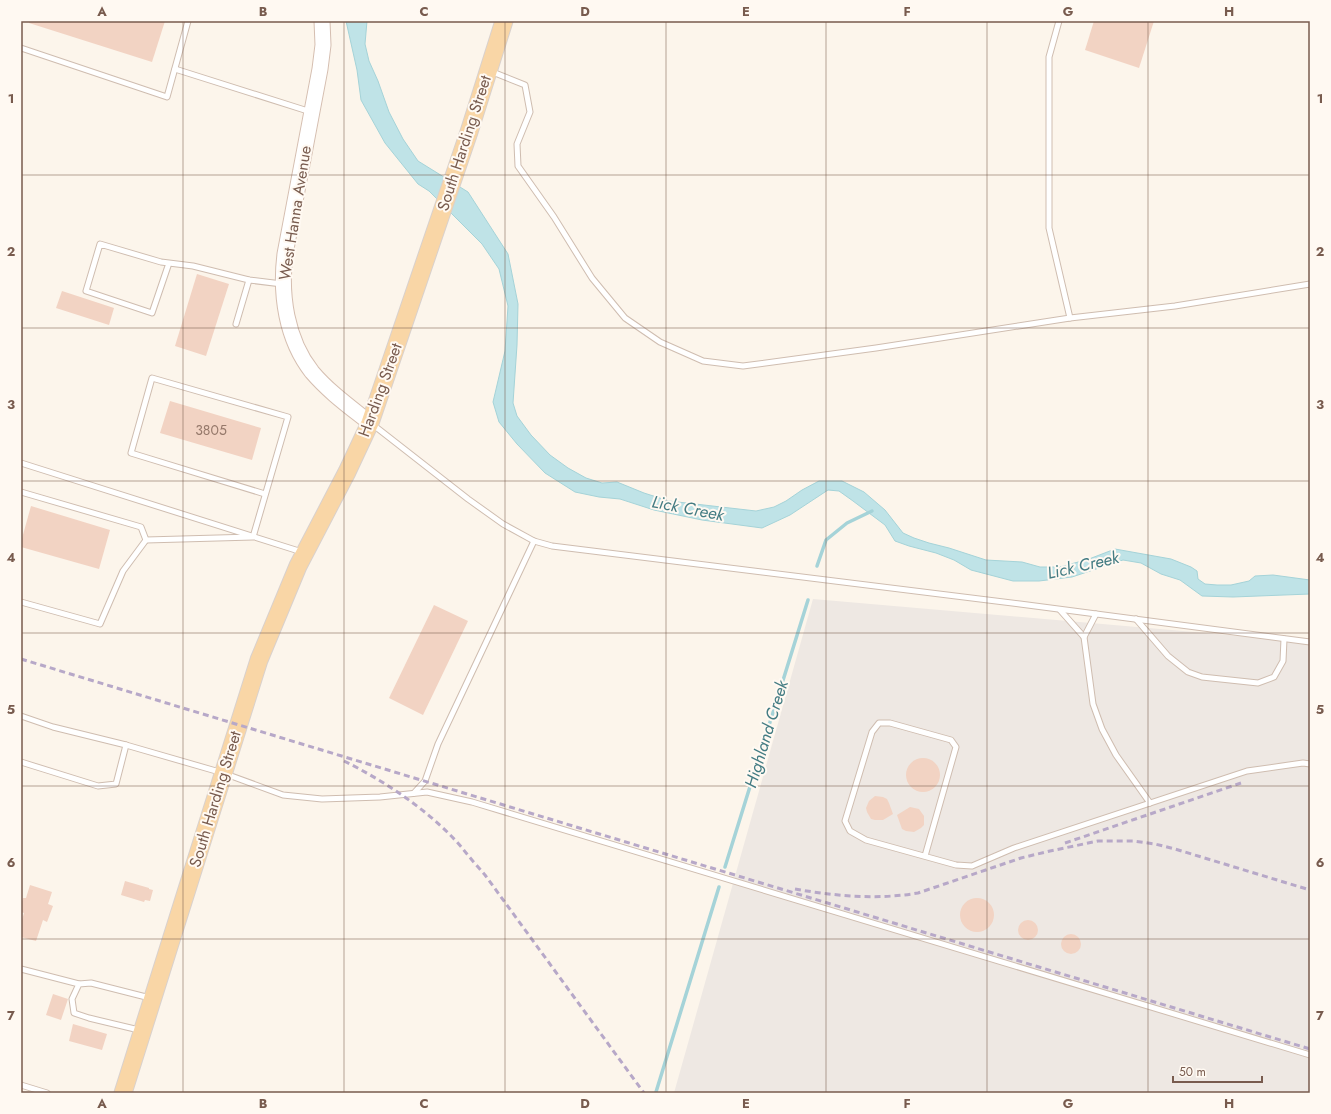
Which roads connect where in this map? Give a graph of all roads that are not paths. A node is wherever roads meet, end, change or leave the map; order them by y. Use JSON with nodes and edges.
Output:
{"nodes":[{"id":1,"x":188,"y":21,"type":"edge"},
{"id":2,"x":322,"y":21,"type":"edge"},
{"id":3,"x":504,"y":21,"type":"edge"},
{"id":4,"x":1059,"y":21,"type":"edge"},
{"id":5,"x":21,"y":48,"type":"edge"},
{"id":6,"x":175,"y":69,"type":"junction"},
{"id":7,"x":488,"y":70,"type":"junction"},
{"id":8,"x":312,"y":113,"type":"junction"},
{"id":9,"x":168,"y":263,"type":"junction"},
{"id":10,"x":424,"y":264,"type":"joint"},
{"id":11,"x":249,"y":280,"type":"junction"},
{"id":12,"x":283,"y":284,"type":"junction"},
{"id":13,"x":1310,"y":284,"type":"edge"},
{"id":14,"x":1070,"y":318,"type":"junction"},
{"id":15,"x":236,"y":324,"type":"dead end"},
{"id":16,"x":370,"y":423,"type":"junction"},
{"id":17,"x":21,"y":463,"type":"edge"},
{"id":18,"x":21,"y":492,"type":"edge"},
{"id":19,"x":265,"y":494,"type":"junction"},
{"id":20,"x":326,"y":511,"type":"joint"},
{"id":21,"x":253,"y":537,"type":"junction"},
{"id":22,"x":146,"y":540,"type":"junction"},
{"id":23,"x":534,"y":541,"type":"junction"},
{"id":24,"x":305,"y":553,"type":"junction"},
{"id":25,"x":21,"y":602,"type":"edge"},
{"id":26,"x":1060,"y":610,"type":"junction"},
{"id":27,"x":1096,"y":614,"type":"junction"},
{"id":28,"x":1136,"y":619,"type":"junction"},
{"id":29,"x":1084,"y":637,"type":"junction"},
{"id":30,"x":1284,"y":639,"type":"junction"},
{"id":31,"x":1310,"y":642,"type":"edge"},
{"id":32,"x":21,"y":716,"type":"edge"},
{"id":33,"x":126,"y":745,"type":"junction"},
{"id":34,"x":21,"y":762,"type":"edge"},
{"id":35,"x":1310,"y":764,"type":"edge"},
{"id":36,"x":223,"y":773,"type":"junction"},
{"id":37,"x":414,"y":793,"type":"junction"},
{"id":38,"x":1150,"y":804,"type":"junction"},
{"id":39,"x":925,"y":856,"type":"junction"},
{"id":40,"x":21,"y":969,"type":"edge"},
{"id":41,"x":79,"y":984,"type":"junction"},
{"id":42,"x":153,"y":998,"type":"junction"},
{"id":43,"x":142,"y":1031,"type":"junction"},
{"id":44,"x":1310,"y":1055,"type":"edge"},
{"id":45,"x":21,"y":1085,"type":"edge"},
{"id":46,"x":47,"y":1093,"type":"edge"},
{"id":47,"x":123,"y":1093,"type":"edge"}],
"edges":[{"from":1,"to":6,"type":"lane"},
{"from":2,"to":8,"type":"main road","name":"West Hanna Avenue"},
{"from":3,"to":7,"type":"main road","name":"South Harding Street"},
{"from":4,"to":14,"type":"lane"},
{"from":5,"to":6,"type":"lane"},
{"from":6,"to":8,"type":"lane"},
{"from":7,"to":10,"type":"main road","name":"South Harding Street"},
{"from":7,"to":14,"type":"lane"},
{"from":8,"to":12,"type":"main road","name":"West Hanna Avenue"},
{"from":9,"to":9,"type":"lane"},
{"from":9,"to":11,"type":"lane"},
{"from":10,"to":16,"type":"main road","name":"Harding Street"},
{"from":11,"to":12,"type":"lane"},
{"from":11,"to":15,"type":"lane"},
{"from":12,"to":16,"type":"main road","name":"West Hanna Avenue"},
{"from":13,"to":14,"type":"lane"},
{"from":16,"to":20,"type":"main road","name":"Harding Street"},
{"from":16,"to":23,"type":"lane"},
{"from":17,"to":21,"type":"lane"},
{"from":18,"to":22,"type":"lane"},
{"from":19,"to":19,"type":"lane"},
{"from":19,"to":21,"type":"lane"},
{"from":20,"to":24,"type":"main road","name":"South Harding Street"},
{"from":21,"to":22,"type":"lane"},
{"from":21,"to":24,"type":"lane"},
{"from":22,"to":25,"type":"lane"},
{"from":23,"to":26,"type":"lane"},
{"from":23,"to":37,"type":"lane"},
{"from":24,"to":36,"type":"main road","name":"South Harding Street"},
{"from":26,"to":27,"type":"lane"},
{"from":26,"to":29,"type":"lane"},
{"from":27,"to":28,"type":"lane"},
{"from":27,"to":29,"type":"lane"},
{"from":28,"to":30,"type":"lane"},
{"from":28,"to":30,"type":"lane"},
{"from":29,"to":38,"type":"lane"},
{"from":30,"to":31,"type":"lane"},
{"from":32,"to":33,"type":"lane"},
{"from":33,"to":34,"type":"lane"},
{"from":33,"to":36,"type":"lane"},
{"from":35,"to":38,"type":"lane"},
{"from":36,"to":37,"type":"lane"},
{"from":36,"to":42,"type":"main road","name":"South Harding Street"},
{"from":37,"to":44,"type":"lane"},
{"from":38,"to":39,"type":"lane"},
{"from":39,"to":39,"type":"lane"},
{"from":40,"to":41,"type":"lane"},
{"from":41,"to":42,"type":"lane"},
{"from":41,"to":43,"type":"lane"},
{"from":42,"to":43,"type":"main road","name":"South Harding Street"},
{"from":43,"to":47,"type":"main road","name":"South Harding Street"},
{"from":45,"to":46,"type":"lane"}]}
